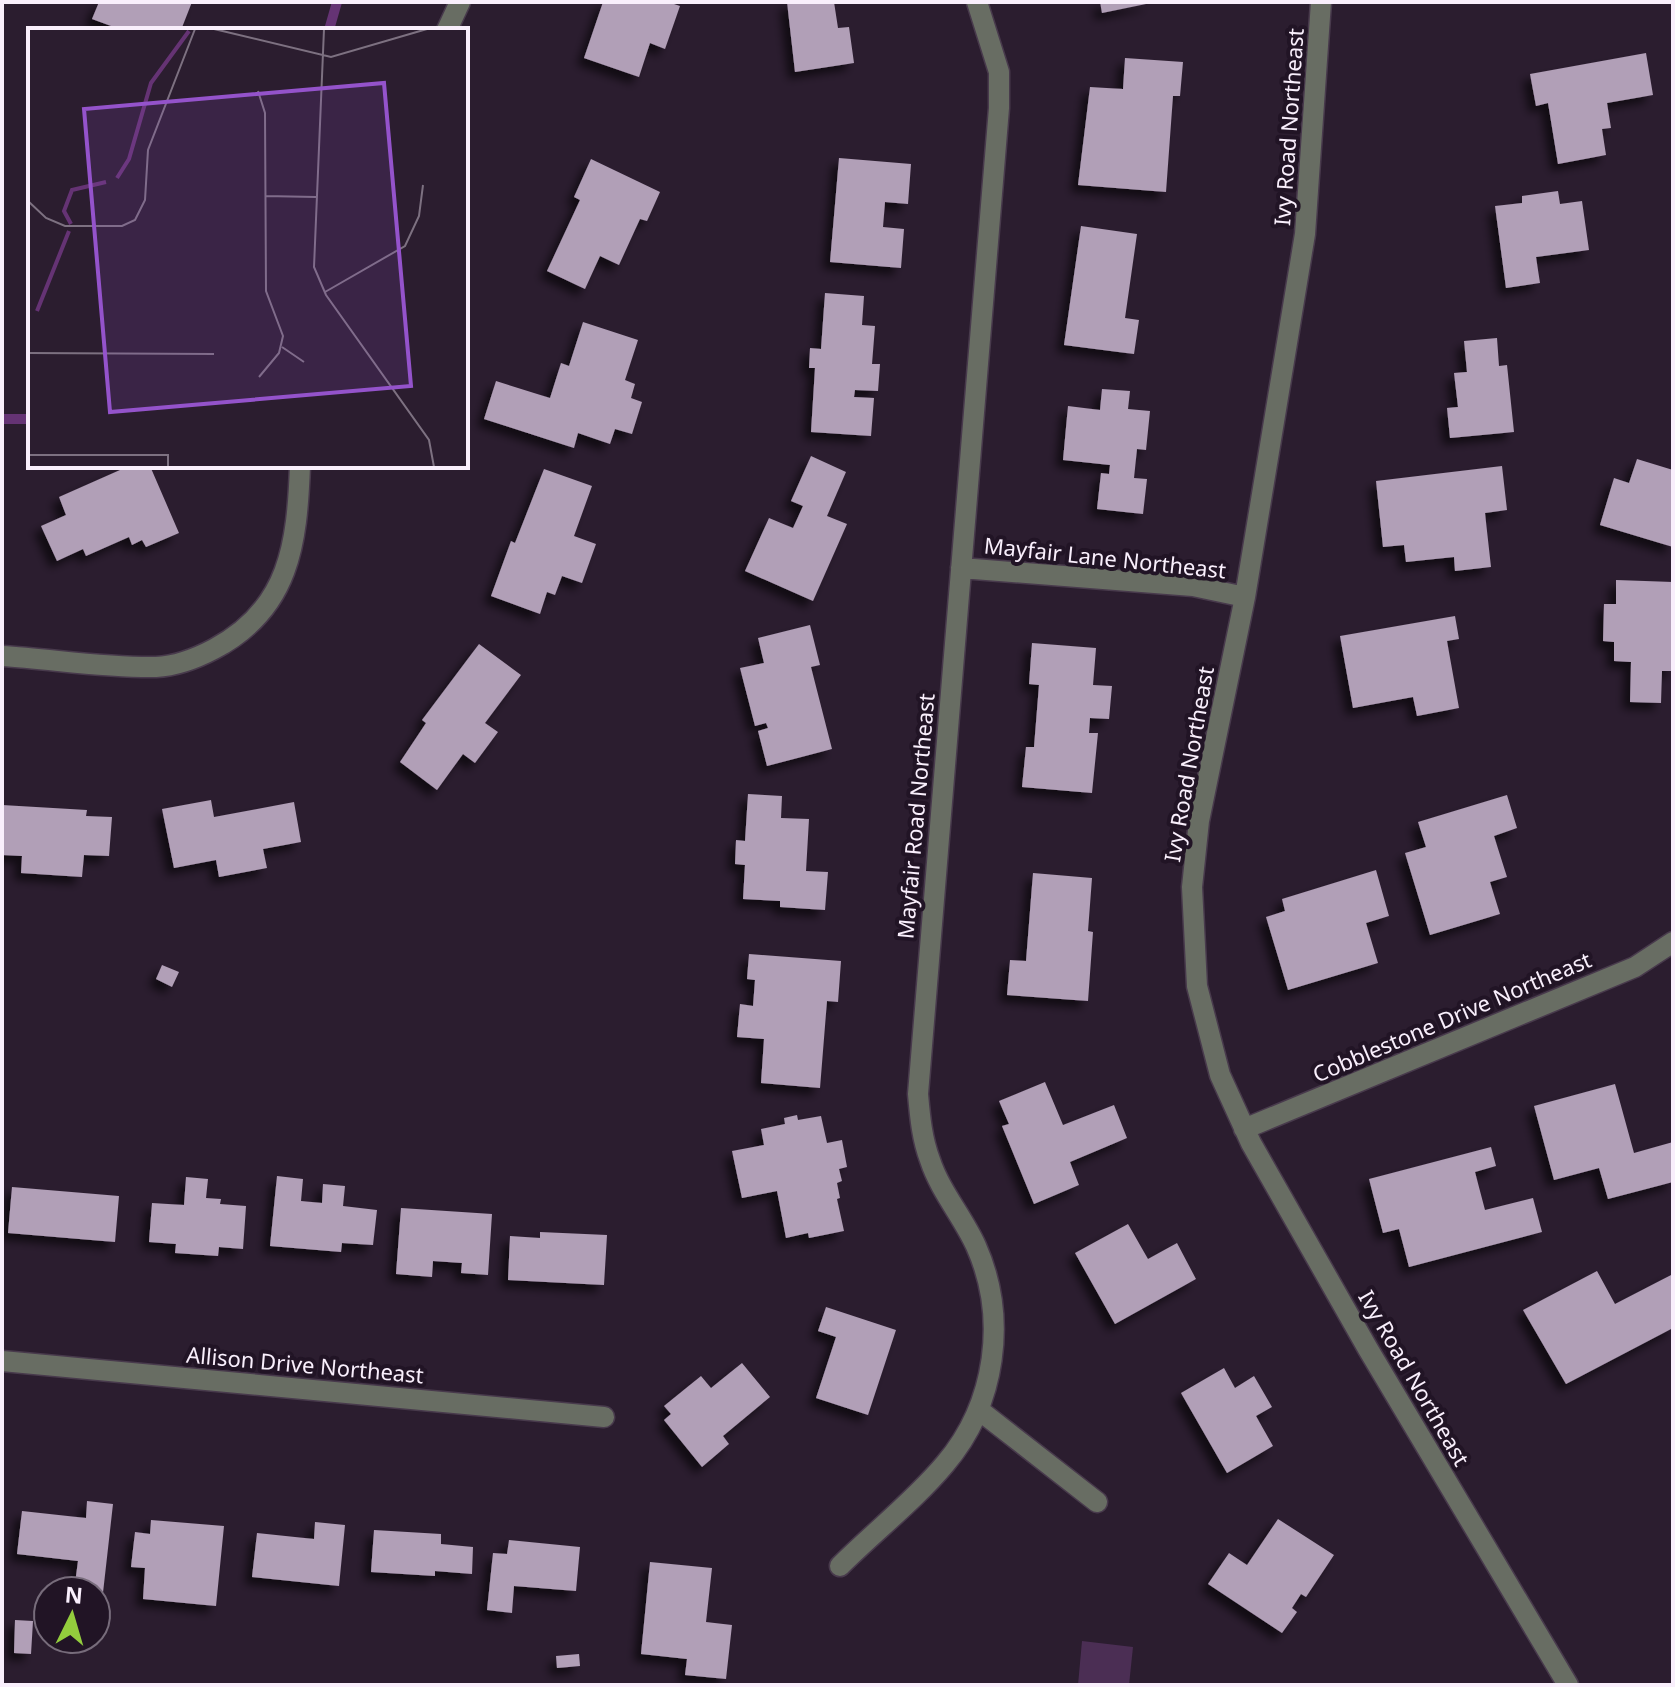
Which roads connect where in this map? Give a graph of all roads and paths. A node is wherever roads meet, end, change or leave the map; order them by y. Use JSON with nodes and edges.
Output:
{"nodes":[{"id":1,"x":460,"y":2,"type":"edge"},
{"id":2,"x":977,"y":2,"type":"edge"},
{"id":3,"x":1321,"y":2,"type":"edge"},
{"id":4,"x":448,"y":28,"type":"edge"},
{"id":5,"x":300,"y":468,"type":"edge"},
{"id":6,"x":961,"y":568,"type":"junction"},
{"id":7,"x":1245,"y":597,"type":"junction"},
{"id":8,"x":2,"y":656,"type":"edge"},
{"id":9,"x":1673,"y":942,"type":"edge"},
{"id":10,"x":1244,"y":1129,"type":"junction"},
{"id":11,"x":2,"y":1361,"type":"edge"},
{"id":12,"x":979,"y":1410,"type":"junction"},
{"id":13,"x":604,"y":1417,"type":"dead end"},
{"id":14,"x":1097,"y":1502,"type":"dead end"},
{"id":15,"x":840,"y":1566,"type":"dead end"},
{"id":16,"x":1568,"y":1685,"type":"edge"}],
"edges":[{"from":1,"to":4,"type":"street"},
{"from":2,"to":6,"type":"street","name":"Mayfair Road Northeast"},
{"from":3,"to":7,"type":"street","name":"Ivy Road Northeast"},
{"from":5,"to":8,"type":"street"},
{"from":6,"to":7,"type":"street","name":"Mayfair Lane Northeast"},
{"from":6,"to":12,"type":"street","name":"Mayfair Road Northeast"},
{"from":7,"to":10,"type":"street","name":"Ivy Road Northeast"},
{"from":9,"to":10,"type":"street","name":"Cobblestone Drive Northeast"},
{"from":10,"to":16,"type":"street","name":"Ivy Road Northeast"},
{"from":11,"to":13,"type":"street","name":"Allison Drive Northeast"},
{"from":12,"to":14,"type":"street"},
{"from":12,"to":15,"type":"street","name":"Mayfair Road Northeast"}]}
